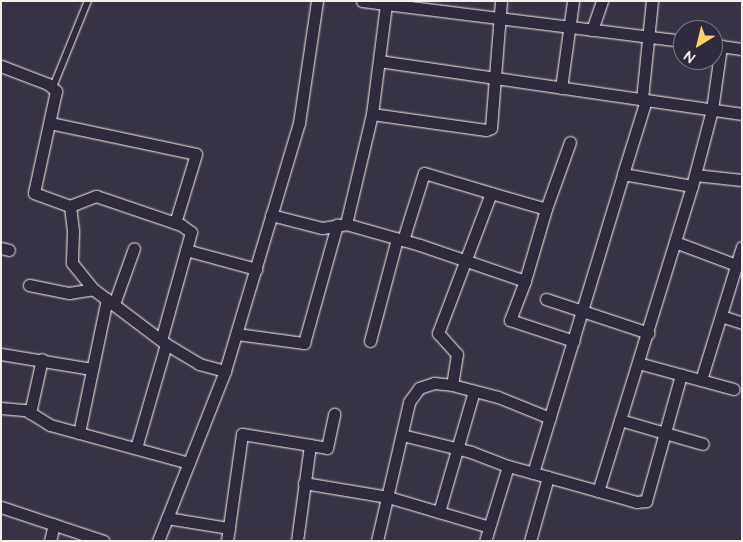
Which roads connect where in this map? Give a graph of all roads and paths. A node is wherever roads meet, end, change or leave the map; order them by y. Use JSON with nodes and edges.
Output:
{"nodes":[{"id":1,"x":88,"y":1,"type":"edge"},
{"id":2,"x":317,"y":1,"type":"edge"},
{"id":3,"x":362,"y":1,"type":"edge"},
{"id":4,"x":501,"y":1,"type":"edge"},
{"id":5,"x":573,"y":1,"type":"edge"},
{"id":6,"x":602,"y":1,"type":"edge"},
{"id":7,"x":652,"y":1,"type":"edge"},
{"id":8,"x":386,"y":3,"type":"edge"},
{"id":9,"x":499,"y":18,"type":"junction"},
{"id":10,"x":570,"y":27,"type":"junction"},
{"id":11,"x":592,"y":30,"type":"junction"},
{"id":12,"x":648,"y":37,"type":"junction"},
{"id":13,"x":673,"y":40,"type":"edge"},
{"id":14,"x":742,"y":44,"type":"edge"},
{"id":15,"x":723,"y":47,"type":"edge"},
{"id":16,"x":741,"y":49,"type":"edge"},
{"id":17,"x":379,"y":61,"type":"junction"},
{"id":18,"x":1,"y":66,"type":"edge"},
{"id":19,"x":715,"y":70,"type":"edge"},
{"id":20,"x":495,"y":78,"type":"junction"},
{"id":21,"x":53,"y":87,"type":"junction"},
{"id":22,"x":561,"y":88,"type":"junction"},
{"id":23,"x":644,"y":100,"type":"junction"},
{"id":24,"x":712,"y":110,"type":"junction"},
{"id":25,"x":372,"y":114,"type":"junction"},
{"id":26,"x":742,"y":114,"type":"edge"},
{"id":27,"x":50,"y":123,"type":"junction"},
{"id":28,"x":570,"y":142,"type":"dead end"},
{"id":29,"x":623,"y":174,"type":"junction"},
{"id":30,"x":694,"y":180,"type":"junction"},
{"id":31,"x":742,"y":180,"type":"edge"},
{"id":32,"x":491,"y":193,"type":"junction"},
{"id":33,"x":70,"y":206,"type":"junction"},
{"id":34,"x":546,"y":209,"type":"junction"},
{"id":35,"x":271,"y":215,"type":"junction"},
{"id":36,"x":174,"y":223,"type":"junction"},
{"id":37,"x":341,"y":225,"type":"junction"},
{"id":38,"x":400,"y":240,"type":"junction"},
{"id":39,"x":675,"y":242,"type":"junction"},
{"id":40,"x":742,"y":247,"type":"edge"},
{"id":41,"x":134,"y":248,"type":"dead end"},
{"id":42,"x":186,"y":250,"type":"junction"},
{"id":43,"x":464,"y":261,"type":"junction"},
{"id":44,"x":736,"y":265,"type":"junction"},
{"id":45,"x":256,"y":269,"type":"junction"},
{"id":46,"x":524,"y":282,"type":"junction"},
{"id":47,"x":29,"y":286,"type":"dead end"},
{"id":48,"x":93,"y":289,"type":"junction"},
{"id":49,"x":546,"y":299,"type":"dead end"},
{"id":50,"x":110,"y":302,"type":"junction"},
{"id":51,"x":583,"y":311,"type":"junction"},
{"id":52,"x":721,"y":316,"type":"junction"},
{"id":53,"x":742,"y":323,"type":"edge"},
{"id":54,"x":648,"y":333,"type":"junction"},
{"id":55,"x":237,"y":334,"type":"junction"},
{"id":56,"x":370,"y":341,"type":"dead end"},
{"id":57,"x":574,"y":341,"type":"junction"},
{"id":58,"x":164,"y":342,"type":"junction"},
{"id":59,"x":1,"y":354,"type":"edge"},
{"id":60,"x":42,"y":359,"type":"junction"},
{"id":61,"x":638,"y":363,"type":"junction"},
{"id":62,"x":92,"y":369,"type":"junction"},
{"id":63,"x":225,"y":371,"type":"junction"},
{"id":64,"x":681,"y":375,"type":"junction"},
{"id":65,"x":701,"y":380,"type":"junction"},
{"id":66,"x":452,"y":386,"type":"junction"},
{"id":67,"x":734,"y":389,"type":"dead end"},
{"id":68,"x":474,"y":391,"type":"junction"},
{"id":69,"x":1,"y":408,"type":"edge"},
{"id":70,"x":30,"y":413,"type":"junction"},
{"id":71,"x":334,"y":414,"type":"dead end"},
{"id":72,"x":550,"y":418,"type":"junction"},
{"id":73,"x":620,"y":420,"type":"junction"},
{"id":74,"x":79,"y":433,"type":"junction"},
{"id":75,"x":665,"y":433,"type":"junction"},
{"id":76,"x":402,"y":434,"type":"junction"},
{"id":77,"x":703,"y":444,"type":"dead end"},
{"id":78,"x":310,"y":445,"type":"junction"},
{"id":79,"x":136,"y":448,"type":"junction"},
{"id":80,"x":458,"y":449,"type":"junction"},
{"id":81,"x":189,"y":463,"type":"junction"},
{"id":82,"x":508,"y":466,"type":"junction"},
{"id":83,"x":533,"y":473,"type":"junction"},
{"id":84,"x":548,"y":477,"type":"junction"},
{"id":85,"x":304,"y":483,"type":"junction"},
{"id":86,"x":598,"y":490,"type":"junction"},
{"id":87,"x":388,"y":497,"type":"junction"},
{"id":88,"x":1,"y":507,"type":"edge"},
{"id":89,"x":440,"y":512,"type":"junction"},
{"id":90,"x":167,"y":518,"type":"junction"},
{"id":91,"x":54,"y":524,"type":"junction"},
{"id":92,"x":489,"y":527,"type":"junction"},
{"id":93,"x":228,"y":528,"type":"junction"},
{"id":94,"x":50,"y":541,"type":"edge"},
{"id":95,"x":103,"y":541,"type":"edge"},
{"id":96,"x":158,"y":541,"type":"edge"},
{"id":97,"x":227,"y":541,"type":"edge"},
{"id":98,"x":296,"y":541,"type":"edge"},
{"id":99,"x":377,"y":541,"type":"edge"},
{"id":100,"x":485,"y":541,"type":"edge"},
{"id":101,"x":530,"y":541,"type":"edge"}],
"edges":[{"from":1,"to":21,"type":"lane"},
{"from":2,"to":35,"type":"street"},
{"from":3,"to":8,"type":"street"},
{"from":4,"to":9,"type":"street"},
{"from":5,"to":10,"type":"street"},
{"from":6,"to":11,"type":"street"},
{"from":7,"to":12,"type":"street"},
{"from":8,"to":9,"type":"street"},
{"from":8,"to":17,"type":"street"},
{"from":9,"to":10,"type":"street"},
{"from":9,"to":20,"type":"street"},
{"from":10,"to":11,"type":"street"},
{"from":10,"to":22,"type":"street"},
{"from":11,"to":12,"type":"street"},
{"from":12,"to":13,"type":"street"},
{"from":12,"to":23,"type":"street"},
{"from":14,"to":16,"type":"street"},
{"from":15,"to":16,"type":"street"},
{"from":17,"to":20,"type":"street"},
{"from":17,"to":25,"type":"street"},
{"from":18,"to":21,"type":"street"},
{"from":19,"to":24,"type":"street"},
{"from":20,"to":22,"type":"street"},
{"from":20,"to":25,"type":"street"},
{"from":21,"to":27,"type":"street"},
{"from":22,"to":23,"type":"street"},
{"from":23,"to":24,"type":"street"},
{"from":23,"to":29,"type":"street"},
{"from":24,"to":26,"type":"street"},
{"from":24,"to":30,"type":"street"},
{"from":25,"to":37,"type":"street"},
{"from":27,"to":33,"type":"street"},
{"from":27,"to":36,"type":"street"},
{"from":28,"to":34,"type":"street"},
{"from":29,"to":30,"type":"street"},
{"from":29,"to":51,"type":"street"},
{"from":30,"to":31,"type":"street"},
{"from":30,"to":39,"type":"street"},
{"from":32,"to":34,"type":"street"},
{"from":32,"to":38,"type":"street"},
{"from":32,"to":43,"type":"street"},
{"from":33,"to":36,"type":"street"},
{"from":33,"to":48,"type":"street"},
{"from":34,"to":46,"type":"street"},
{"from":35,"to":37,"type":"street"},
{"from":35,"to":45,"type":"street"},
{"from":36,"to":42,"type":"street"},
{"from":37,"to":38,"type":"street"},
{"from":37,"to":55,"type":"street"},
{"from":38,"to":43,"type":"street"},
{"from":38,"to":56,"type":"street"},
{"from":39,"to":44,"type":"street"},
{"from":39,"to":54,"type":"street"},
{"from":40,"to":44,"type":"street"},
{"from":41,"to":50,"type":"street"},
{"from":42,"to":45,"type":"street"},
{"from":42,"to":58,"type":"street"},
{"from":43,"to":46,"type":"street"},
{"from":43,"to":66,"type":"street"},
{"from":44,"to":52,"type":"street"},
{"from":45,"to":55,"type":"street"},
{"from":46,"to":57,"type":"street"},
{"from":47,"to":48,"type":"street"},
{"from":48,"to":50,"type":"street"},
{"from":49,"to":51,"type":"street"},
{"from":50,"to":58,"type":"street"},
{"from":50,"to":62,"type":"street"},
{"from":51,"to":54,"type":"street"},
{"from":51,"to":57,"type":"street"},
{"from":52,"to":53,"type":"street"},
{"from":52,"to":65,"type":"street"},
{"from":54,"to":61,"type":"street"},
{"from":55,"to":63,"type":"street"},
{"from":57,"to":72,"type":"street"},
{"from":58,"to":63,"type":"street"},
{"from":58,"to":79,"type":"street"},
{"from":59,"to":60,"type":"street"},
{"from":60,"to":62,"type":"street"},
{"from":60,"to":70,"type":"street"},
{"from":61,"to":64,"type":"street"},
{"from":61,"to":73,"type":"street"},
{"from":62,"to":74,"type":"street"},
{"from":63,"to":81,"type":"street"},
{"from":64,"to":65,"type":"street"},
{"from":64,"to":75,"type":"street"},
{"from":65,"to":67,"type":"street"},
{"from":66,"to":68,"type":"street"},
{"from":66,"to":76,"type":"street"},
{"from":68,"to":72,"type":"street"},
{"from":68,"to":80,"type":"street"},
{"from":69,"to":70,"type":"street"},
{"from":70,"to":74,"type":"street"},
{"from":71,"to":78,"type":"street"},
{"from":72,"to":83,"type":"street"},
{"from":73,"to":75,"type":"street"},
{"from":73,"to":86,"type":"street"},
{"from":74,"to":79,"type":"street"},
{"from":75,"to":77,"type":"street"},
{"from":75,"to":86,"type":"street"},
{"from":76,"to":80,"type":"street"},
{"from":76,"to":87,"type":"street"},
{"from":78,"to":85,"type":"street"},
{"from":78,"to":93,"type":"street"},
{"from":79,"to":81,"type":"street"},
{"from":80,"to":82,"type":"street"},
{"from":80,"to":89,"type":"street"},
{"from":81,"to":90,"type":"street"},
{"from":82,"to":83,"type":"street"},
{"from":82,"to":92,"type":"street"},
{"from":83,"to":84,"type":"street"},
{"from":84,"to":86,"type":"street"},
{"from":84,"to":101,"type":"street"},
{"from":85,"to":87,"type":"street"},
{"from":85,"to":98,"type":"street"},
{"from":87,"to":89,"type":"street"},
{"from":87,"to":99,"type":"street"},
{"from":88,"to":91,"type":"street"},
{"from":89,"to":92,"type":"street"},
{"from":90,"to":93,"type":"street"},
{"from":90,"to":96,"type":"street"},
{"from":91,"to":94,"type":"street"},
{"from":91,"to":95,"type":"street"},
{"from":92,"to":100,"type":"street"},
{"from":93,"to":97,"type":"street"}]}
